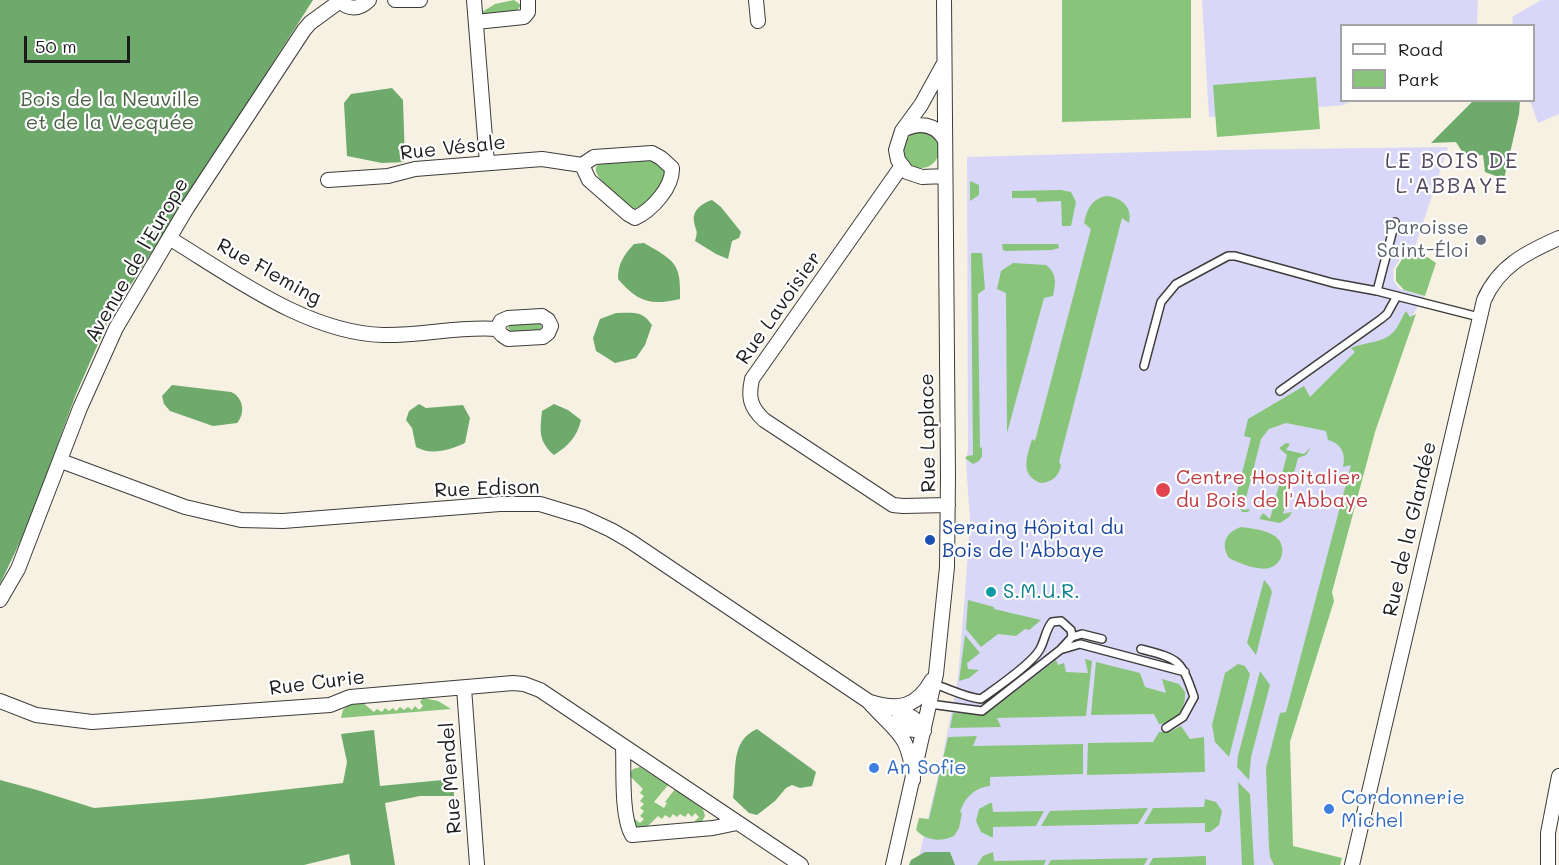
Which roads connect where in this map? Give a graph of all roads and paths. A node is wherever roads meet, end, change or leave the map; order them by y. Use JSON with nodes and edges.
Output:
{"nodes":[{"id":1,"x":369,"y":0,"type":"edge"},
{"id":2,"x":395,"y":0,"type":"edge"},
{"id":3,"x":420,"y":0,"type":"edge"},
{"id":4,"x":474,"y":0,"type":"edge"},
{"id":5,"x":528,"y":0,"type":"edge"},
{"id":6,"x":756,"y":0,"type":"edge"},
{"id":7,"x":944,"y":0,"type":"edge"},
{"id":8,"x":339,"y":1,"type":"edge"},
{"id":9,"x":758,"y":21,"type":"dead end"},
{"id":10,"x":476,"y":22,"type":"junction"},
{"id":11,"x":944,"y":61,"type":"junction"},
{"id":12,"x":903,"y":130,"type":"junction"},
{"id":13,"x":945,"y":140,"type":"junction"},
{"id":14,"x":487,"y":163,"type":"junction"},
{"id":15,"x":582,"y":165,"type":"junction"},
{"id":16,"x":902,"y":167,"type":"junction"},
{"id":17,"x":945,"y":176,"type":"junction"},
{"id":18,"x":328,"y":180,"type":"dead end"},
{"id":19,"x":1395,"y":222,"type":"dead end"},
{"id":20,"x":169,"y":238,"type":"junction"},
{"id":21,"x":1559,"y":238,"type":"edge"},
{"id":22,"x":1377,"y":291,"type":"junction"},
{"id":23,"x":1397,"y":296,"type":"junction"},
{"id":24,"x":1479,"y":317,"type":"junction"},
{"id":25,"x":497,"y":328,"type":"dead end"},
{"id":26,"x":1144,"y":366,"type":"dead end"},
{"id":27,"x":1280,"y":391,"type":"dead end"},
{"id":28,"x":61,"y":461,"type":"junction"},
{"id":29,"x":948,"y":505,"type":"junction"},
{"id":30,"x":0,"y":600,"type":"edge"},
{"id":31,"x":1072,"y":637,"type":"junction"},
{"id":32,"x":1102,"y":639,"type":"dead end"},
{"id":33,"x":1141,"y":649,"type":"dead end"},
{"id":34,"x":1060,"y":650,"type":"junction"},
{"id":35,"x":1185,"y":672,"type":"junction"},
{"id":36,"x":935,"y":679,"type":"junction"},
{"id":37,"x":464,"y":688,"type":"junction"},
{"id":38,"x":0,"y":701,"type":"edge"},
{"id":39,"x":930,"y":704,"type":"junction"},
{"id":40,"x":890,"y":714,"type":"junction"},
{"id":41,"x":1166,"y":728,"type":"dead end"},
{"id":42,"x":924,"y":731,"type":"junction"},
{"id":43,"x":623,"y":746,"type":"junction"},
{"id":44,"x":1559,"y":776,"type":"edge"},
{"id":45,"x":913,"y":780,"type":"junction"},
{"id":46,"x":737,"y":823,"type":"junction"},
{"id":47,"x":477,"y":865,"type":"edge"},
{"id":48,"x":801,"y":865,"type":"edge"},
{"id":49,"x":893,"y":865,"type":"edge"},
{"id":50,"x":1352,"y":865,"type":"edge"},
{"id":51,"x":1548,"y":865,"type":"edge"}],
"edges":[{"from":1,"to":8,"type":"street"},
{"from":2,"to":3,"type":"street"},
{"from":4,"to":10,"type":"street"},
{"from":5,"to":10,"type":"street"},
{"from":6,"to":9,"type":"street"},
{"from":7,"to":11,"type":"street","name":"Rue Laplace"},
{"from":8,"to":20,"type":"street","name":"Avenue de l'Europe"},
{"from":10,"to":14,"type":"street"},
{"from":11,"to":12,"type":"street","name":"Rue Laplace"},
{"from":11,"to":13,"type":"street","name":"Rue Laplace"},
{"from":12,"to":13,"type":"street"},
{"from":12,"to":16,"type":"street","name":"Rue Laplace"},
{"from":13,"to":17,"type":"street","name":"Rue Laplace"},
{"from":14,"to":15,"type":"street","name":"Rue Vésale"},
{"from":14,"to":18,"type":"street","name":"Rue Vésale"},
{"from":15,"to":15,"type":"street","name":"Rue Vésale"},
{"from":16,"to":17,"type":"street"},
{"from":16,"to":29,"type":"street","name":"Rue Lavoisier"},
{"from":17,"to":29,"type":"street","name":"Rue Laplace"},
{"from":19,"to":22,"type":"lane"},
{"from":20,"to":25,"type":"street","name":"Rue Fleming"},
{"from":20,"to":28,"type":"street","name":"Avenue de l'Europe"},
{"from":21,"to":24,"type":"street","name":"Rue de la Glandée"},
{"from":22,"to":23,"type":"lane"},
{"from":22,"to":26,"type":"lane"},
{"from":23,"to":24,"type":"lane"},
{"from":23,"to":27,"type":"lane"},
{"from":24,"to":50,"type":"street","name":"Rue de la Glandée"},
{"from":28,"to":30,"type":"street","name":"Avenue de l'Europe"},
{"from":28,"to":40,"type":"street","name":"Rue Edison"},
{"from":29,"to":36,"type":"street","name":"Rue Laplace"},
{"from":31,"to":32,"type":"lane"},
{"from":31,"to":34,"type":"lane"},
{"from":31,"to":36,"type":"lane"},
{"from":33,"to":35,"type":"lane"},
{"from":34,"to":35,"type":"lane"},
{"from":34,"to":39,"type":"lane"},
{"from":35,"to":41,"type":"lane"},
{"from":36,"to":39,"type":"street","name":"Rue Laplace"},
{"from":36,"to":40,"type":"street"},
{"from":37,"to":38,"type":"street","name":"Rue Curie"},
{"from":37,"to":43,"type":"street","name":"Rue Curie"},
{"from":37,"to":47,"type":"street","name":"Rue Mendel"},
{"from":39,"to":42,"type":"street","name":"Rue Laplace"},
{"from":40,"to":42,"type":"street","name":"Rue Edison"},
{"from":40,"to":45,"type":"street"},
{"from":42,"to":45,"type":"street","name":"Rue Laplace"},
{"from":43,"to":46,"type":"street","name":"Rue Curie"},
{"from":43,"to":46,"type":"street"},
{"from":44,"to":51,"type":"street"},
{"from":45,"to":49,"type":"street","name":"Rue Laplace"},
{"from":46,"to":48,"type":"street","name":"Rue Curie"}]}
